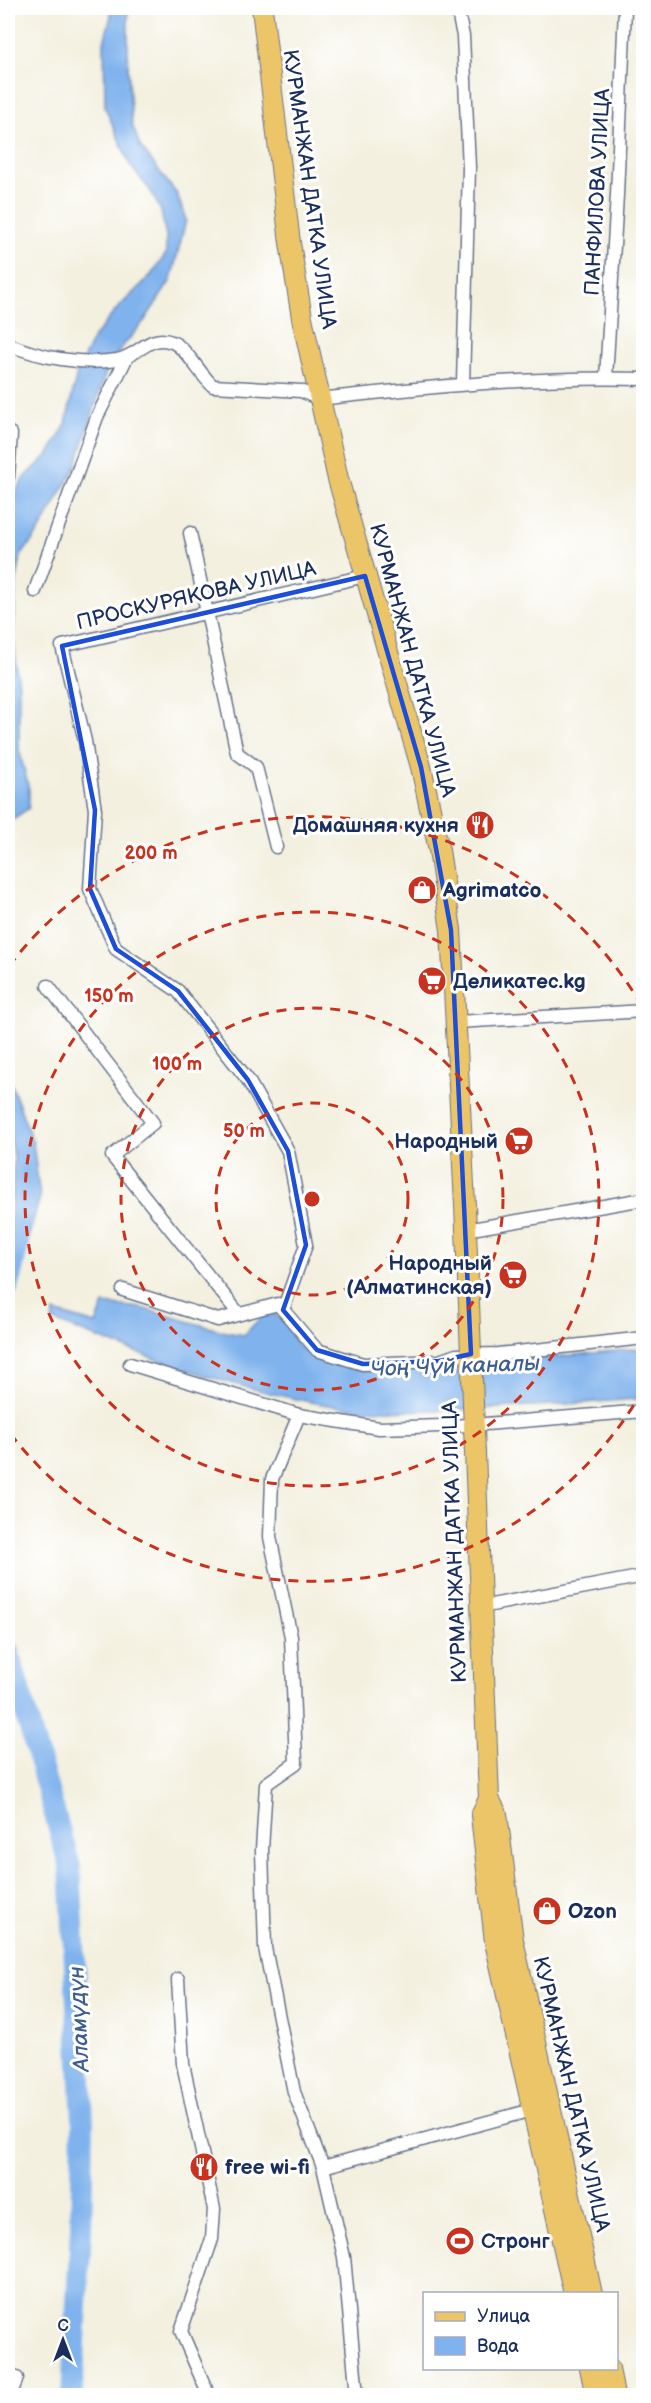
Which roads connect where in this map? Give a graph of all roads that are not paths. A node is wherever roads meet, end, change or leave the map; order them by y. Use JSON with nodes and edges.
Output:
{"nodes":[{"id":1,"x":262,"y":8,"type":"edge"},
{"id":2,"x":457,"y":8,"type":"edge"},
{"id":3,"x":626,"y":8,"type":"edge"},
{"id":4,"x":8,"y":344,"type":"edge"},
{"id":5,"x":122,"y":358,"type":"junction"},
{"id":6,"x":606,"y":378,"type":"junction"},
{"id":7,"x":644,"y":379,"type":"edge"},
{"id":8,"x":463,"y":384,"type":"junction"},
{"id":9,"x":320,"y":399,"type":"junction"},
{"id":10,"x":9,"y":433,"type":"edge"},
{"id":11,"x":8,"y":477,"type":"edge"},
{"id":12,"x":190,"y":533,"type":"dead end"},
{"id":13,"x":365,"y":576,"type":"junction"},
{"id":14,"x":35,"y":591,"type":"dead end"},
{"id":15,"x":206,"y":611,"type":"junction"},
{"id":16,"x":276,"y":847,"type":"dead end"},
{"id":17,"x":48,"y":986,"type":"dead end"},
{"id":18,"x":644,"y":1011,"type":"edge"},
{"id":19,"x":457,"y":1022,"type":"junction"},
{"id":20,"x":644,"y":1198,"type":"edge"},
{"id":21,"x":466,"y":1230,"type":"junction"},
{"id":22,"x":123,"y":1290,"type":"dead end"},
{"id":23,"x":283,"y":1310,"type":"junction"},
{"id":24,"x":239,"y":1314,"type":"junction"},
{"id":25,"x":644,"y":1338,"type":"edge"},
{"id":26,"x":471,"y":1356,"type":"junction"},
{"id":27,"x":130,"y":1364,"type":"dead end"},
{"id":28,"x":644,"y":1412,"type":"edge"},
{"id":29,"x":299,"y":1415,"type":"junction"},
{"id":30,"x":473,"y":1422,"type":"junction"},
{"id":31,"x":644,"y":1576,"type":"edge"},
{"id":32,"x":481,"y":1607,"type":"junction"},
{"id":33,"x":178,"y":1980,"type":"dead end"},
{"id":34,"x":540,"y":2107,"type":"junction"},
{"id":35,"x":323,"y":2167,"type":"junction"},
{"id":36,"x":574,"y":2292,"type":"edge"},
{"id":37,"x":591,"y":2292,"type":"edge"},
{"id":38,"x":590,"y":2370,"type":"edge"},
{"id":39,"x":609,"y":2370,"type":"edge"},
{"id":40,"x":8,"y":2374,"type":"edge"},
{"id":41,"x":10,"y":2396,"type":"edge"},
{"id":42,"x":209,"y":2396,"type":"edge"},
{"id":43,"x":357,"y":2396,"type":"edge"},
{"id":44,"x":596,"y":2396,"type":"edge"},
{"id":45,"x":614,"y":2396,"type":"edge"}],
"edges":[{"from":1,"to":9,"type":"main road","name":"КУРМАНЖАН ДАТКА УЛИЦА"},
{"from":2,"to":8,"type":"street"},
{"from":3,"to":6,"type":"street","name":"ПАНФИЛОВА УЛИЦА"},
{"from":4,"to":5,"type":"street"},
{"from":5,"to":9,"type":"street"},
{"from":5,"to":14,"type":"street"},
{"from":6,"to":7,"type":"street"},
{"from":6,"to":8,"type":"street"},
{"from":8,"to":9,"type":"street"},
{"from":9,"to":13,"type":"main road","name":"КУРМАНЖАН ДАТКА УЛИЦА"},
{"from":10,"to":11,"type":"street"},
{"from":12,"to":15,"type":"street"},
{"from":13,"to":15,"type":"street","name":"ПРОСКУРЯКОВА УЛИЦА"},
{"from":13,"to":19,"type":"main road","name":"КУРМАНЖАН ДАТКА УЛИЦА"},
{"from":15,"to":16,"type":"street"},
{"from":15,"to":23,"type":"street","name":"ПРОСКУРЯКОВА УЛИЦА"},
{"from":17,"to":24,"type":"street"},
{"from":18,"to":19,"type":"street"},
{"from":19,"to":21,"type":"main road","name":"КУРМАНЖАН ДАТКА УЛИЦА"},
{"from":20,"to":21,"type":"street"},
{"from":21,"to":26,"type":"main road","name":"КУРМАНЖАН ДАТКА УЛИЦА"},
{"from":22,"to":24,"type":"street"},
{"from":23,"to":24,"type":"street"},
{"from":23,"to":26,"type":"street"},
{"from":25,"to":26,"type":"street"},
{"from":26,"to":30,"type":"main road","name":"КУРМАНЖАН ДАТКА УЛИЦА"},
{"from":27,"to":29,"type":"street"},
{"from":28,"to":30,"type":"street"},
{"from":29,"to":30,"type":"street"},
{"from":29,"to":35,"type":"street"},
{"from":30,"to":32,"type":"main road","name":"КУРМАНЖАН ДАТКА УЛИЦА"},
{"from":31,"to":32,"type":"street"},
{"from":32,"to":34,"type":"main road","name":"КУРМАНЖАН ДАТКА УЛИЦА"},
{"from":33,"to":42,"type":"street"},
{"from":34,"to":35,"type":"street"},
{"from":34,"to":36,"type":"main road","name":"КУРМАНЖАН ДАТКА УЛИЦА"},
{"from":34,"to":37,"type":"main road","name":"КУРМАНЖАН ДАТКА УЛИЦА"},
{"from":35,"to":43,"type":"street"},
{"from":38,"to":44,"type":"main road"},
{"from":39,"to":45,"type":"main road"},
{"from":40,"to":41,"type":"street"}]}
